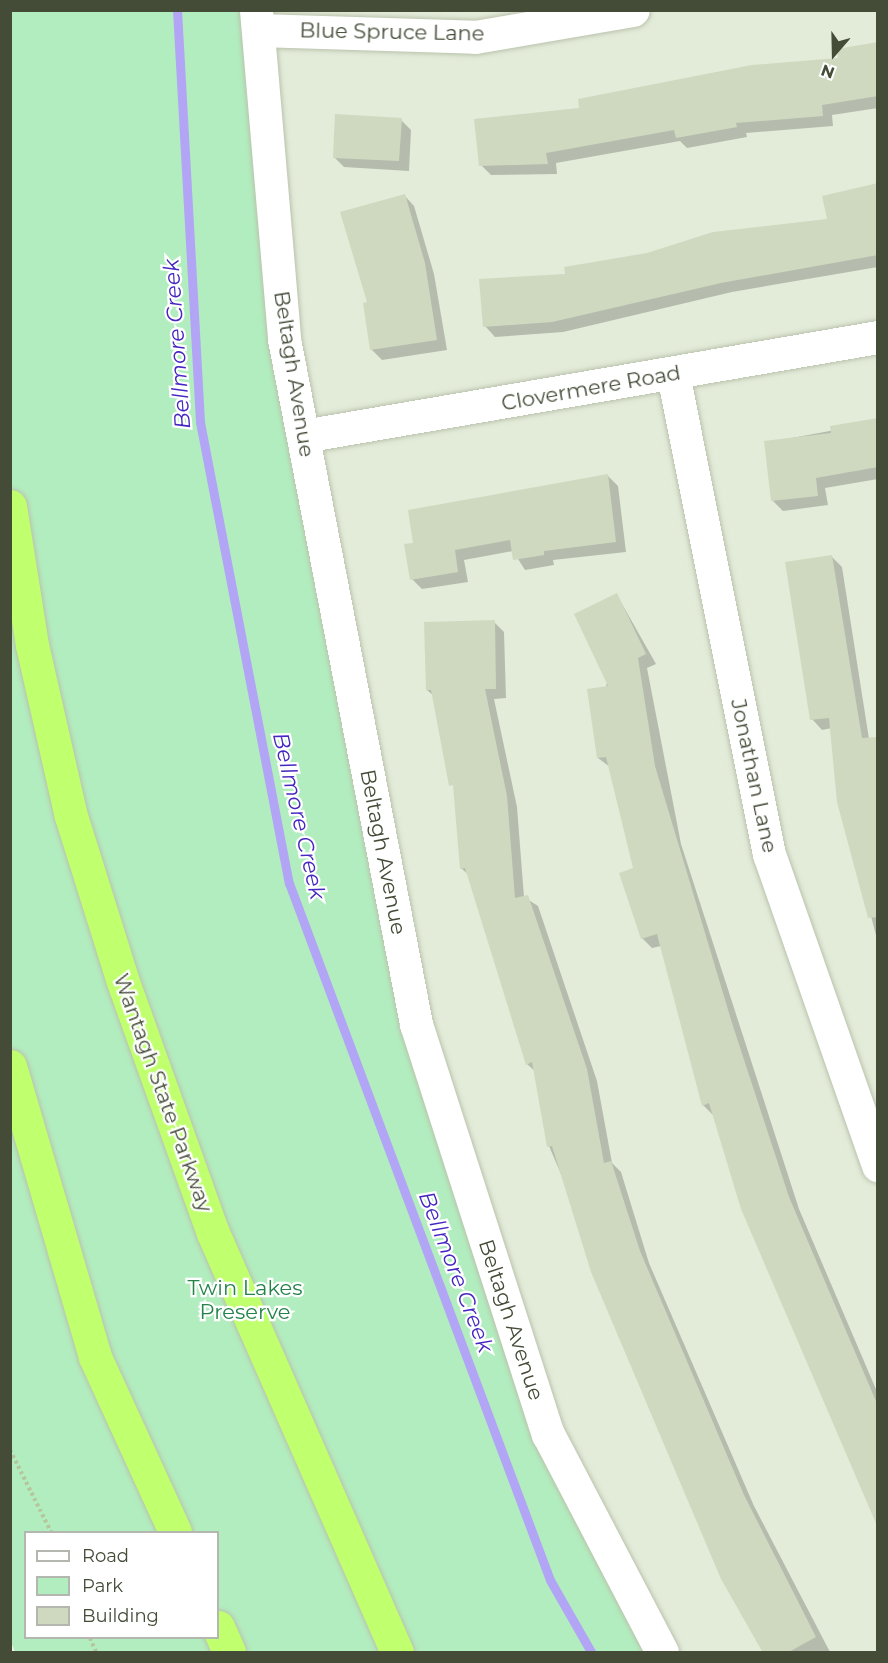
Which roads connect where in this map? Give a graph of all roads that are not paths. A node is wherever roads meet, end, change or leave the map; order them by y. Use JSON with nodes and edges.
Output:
{"nodes":[{"id":1,"x":633,"y":10,"type":"edge"},
{"id":2,"x":257,"y":20,"type":"edge"},
{"id":3,"x":878,"y":337,"type":"edge"},
{"id":4,"x":673,"y":374,"type":"junction"},
{"id":5,"x":303,"y":436,"type":"junction"},
{"id":6,"x":10,"y":506,"type":"edge"},
{"id":7,"x":10,"y":1066,"type":"edge"},
{"id":8,"x":878,"y":1166,"type":"edge"},
{"id":9,"x":174,"y":1531,"type":"edge"},
{"id":10,"x":219,"y":1629,"type":"edge"},
{"id":11,"x":229,"y":1653,"type":"edge"},
{"id":12,"x":397,"y":1653,"type":"edge"},
{"id":13,"x":662,"y":1653,"type":"edge"}],
"edges":[{"from":1,"to":2,"type":"street","name":"Blue Spruce Lane"},
{"from":2,"to":5,"type":"street","name":"Beltagh Avenue"},
{"from":3,"to":4,"type":"street","name":"Clovermere Road"},
{"from":4,"to":5,"type":"street","name":"Clovermere Road"},
{"from":4,"to":8,"type":"street","name":"Jonathan Lane"},
{"from":5,"to":13,"type":"street","name":"Beltagh Avenue"},
{"from":6,"to":12,"type":"highway","name":"Wantagh State Parkway"},
{"from":7,"to":9,"type":"highway"},
{"from":10,"to":11,"type":"highway"}]}
